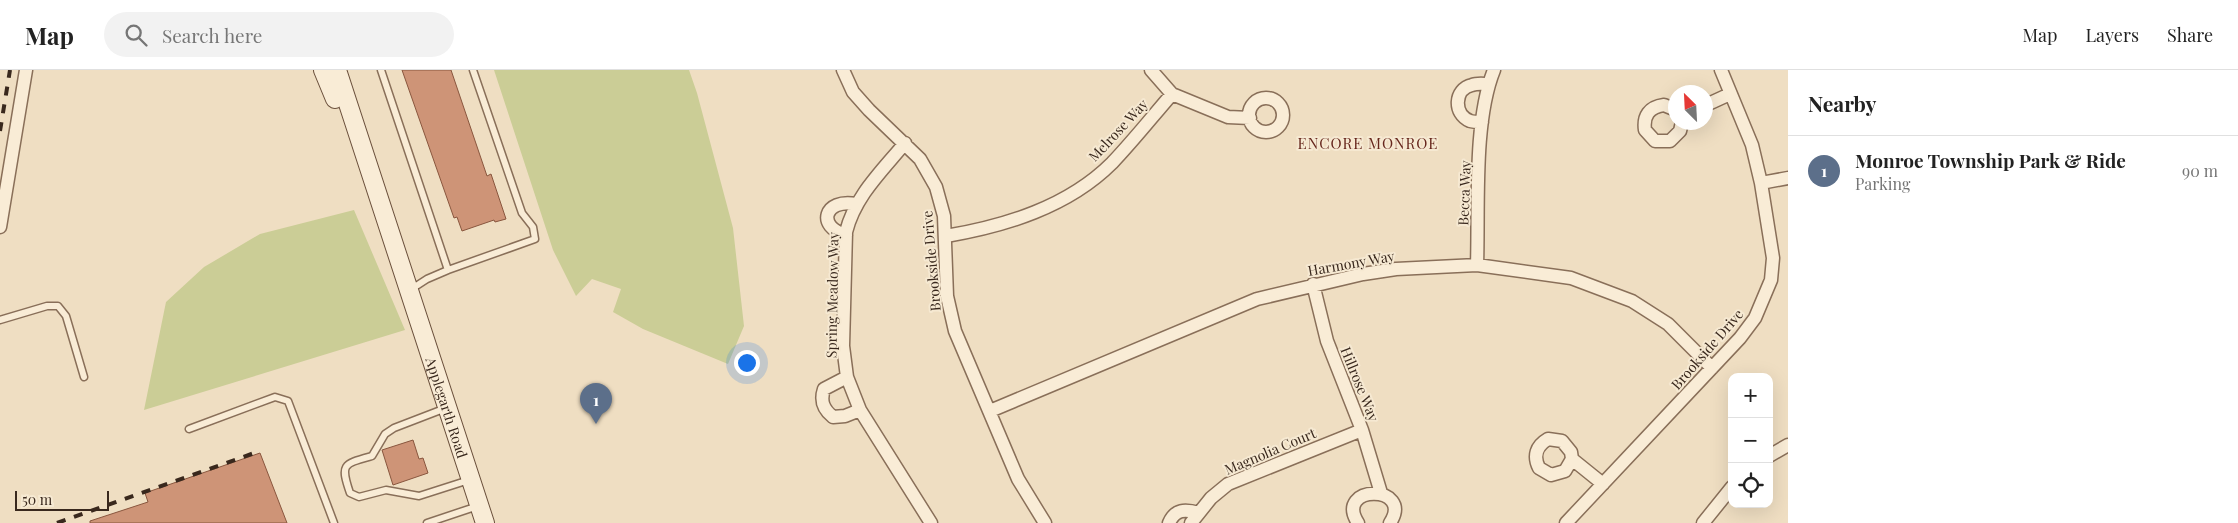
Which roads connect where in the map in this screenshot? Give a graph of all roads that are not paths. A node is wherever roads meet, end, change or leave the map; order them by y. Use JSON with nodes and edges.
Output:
{"nodes":[{"id":1,"x":26,"y":70,"type":"edge"},
{"id":2,"x":323,"y":70,"type":"edge"},
{"id":3,"x":337,"y":70,"type":"edge"},
{"id":4,"x":381,"y":70,"type":"edge"},
{"id":5,"x":473,"y":70,"type":"edge"},
{"id":6,"x":843,"y":70,"type":"edge"},
{"id":7,"x":1151,"y":70,"type":"edge"},
{"id":8,"x":1494,"y":70,"type":"edge"},
{"id":9,"x":1721,"y":70,"type":"edge"},
{"id":10,"x":1488,"y":84,"type":"junction"},
{"id":11,"x":1172,"y":94,"type":"junction"},
{"id":12,"x":1730,"y":94,"type":"junction"},
{"id":13,"x":1713,"y":102,"type":"edge"},
{"id":14,"x":1668,"y":107,"type":"edge"},
{"id":15,"x":1250,"y":118,"type":"dead end"},
{"id":16,"x":1482,"y":122,"type":"junction"},
{"id":17,"x":1680,"y":130,"type":"edge"},
{"id":18,"x":905,"y":143,"type":"junction"},
{"id":19,"x":1788,"y":178,"type":"edge"},
{"id":20,"x":1761,"y":183,"type":"junction"},
{"id":21,"x":856,"y":204,"type":"junction"},
{"id":22,"x":0,"y":227,"type":"edge"},
{"id":23,"x":846,"y":235,"type":"junction"},
{"id":24,"x":946,"y":236,"type":"junction"},
{"id":25,"x":1477,"y":265,"type":"junction"},
{"id":26,"x":448,"y":270,"type":"junction"},
{"id":27,"x":1313,"y":284,"type":"junction"},
{"id":28,"x":409,"y":291,"type":"junction"},
{"id":29,"x":0,"y":320,"type":"edge"},
{"id":30,"x":1712,"y":368,"type":"junction"},
{"id":31,"x":84,"y":377,"type":"dead end"},
{"id":32,"x":847,"y":377,"type":"junction"},
{"id":33,"x":447,"y":408,"type":"junction"},
{"id":34,"x":860,"y":410,"type":"junction"},
{"id":35,"x":990,"y":411,"type":"junction"},
{"id":36,"x":189,"y":429,"type":"dead end"},
{"id":37,"x":1362,"y":430,"type":"junction"},
{"id":38,"x":1788,"y":445,"type":"edge"},
{"id":39,"x":1773,"y":454,"type":"edge"},
{"id":40,"x":1572,"y":459,"type":"dead end"},
{"id":41,"x":471,"y":480,"type":"junction"},
{"id":42,"x":1603,"y":484,"type":"junction"},
{"id":43,"x":1728,"y":492,"type":"edge"},
{"id":44,"x":1381,"y":493,"type":"junction"},
{"id":45,"x":479,"y":506,"type":"junction"},
{"id":46,"x":1195,"y":518,"type":"edge"},
{"id":47,"x":334,"y":523,"type":"edge"},
{"id":48,"x":427,"y":523,"type":"edge"},
{"id":49,"x":485,"y":523,"type":"edge"},
{"id":50,"x":932,"y":523,"type":"edge"},
{"id":51,"x":1045,"y":523,"type":"edge"},
{"id":52,"x":1169,"y":523,"type":"edge"},
{"id":53,"x":1358,"y":523,"type":"edge"},
{"id":54,"x":1390,"y":523,"type":"edge"},
{"id":55,"x":1566,"y":523,"type":"edge"},
{"id":56,"x":1703,"y":523,"type":"edge"}],
"edges":[{"from":1,"to":22,"type":"street"},
{"from":2,"to":28,"type":"main road","name":"Applegarth Road"},
{"from":3,"to":28,"type":"main road","name":"Applegarth Road"},
{"from":4,"to":26,"type":"lane"},
{"from":5,"to":26,"type":"lane"},
{"from":6,"to":18,"type":"street","name":"Brookside Drive"},
{"from":7,"to":11,"type":"street"},
{"from":8,"to":10,"type":"street","name":"Becca Way"},
{"from":9,"to":12,"type":"street","name":"Brookside Drive"},
{"from":10,"to":16,"type":"street","name":"Becca Way"},
{"from":10,"to":16,"type":"street"},
{"from":11,"to":15,"type":"street"},
{"from":11,"to":24,"type":"street","name":"Melrose Way"},
{"from":12,"to":13,"type":"street"},
{"from":12,"to":20,"type":"street","name":"Brookside Drive"},
{"from":14,"to":17,"type":"street"},
{"from":16,"to":25,"type":"street","name":"Becca Way"},
{"from":18,"to":21,"type":"street","name":"Spring Meadow Way"},
{"from":18,"to":24,"type":"street","name":"Brookside Drive"},
{"from":19,"to":20,"type":"street"},
{"from":20,"to":30,"type":"street","name":"Brookside Drive"},
{"from":21,"to":23,"type":"street","name":"Spring Meadow Way"},
{"from":21,"to":23,"type":"street"},
{"from":23,"to":32,"type":"street","name":"Spring Meadow Way"},
{"from":24,"to":35,"type":"street","name":"Brookside Drive"},
{"from":25,"to":27,"type":"street","name":"Harmony Way"},
{"from":25,"to":30,"type":"street","name":"Harmony Way"},
{"from":26,"to":28,"type":"lane"},
{"from":27,"to":35,"type":"street","name":"Harmony Way"},
{"from":27,"to":37,"type":"street","name":"Hillrose Way"},
{"from":28,"to":33,"type":"main road","name":"Applegarth Road"},
{"from":29,"to":31,"type":"lane"},
{"from":30,"to":42,"type":"street","name":"Brookside Drive"},
{"from":32,"to":34,"type":"street","name":"Spring Meadow Way"},
{"from":32,"to":34,"type":"street","name":"Spring Meadow Way"},
{"from":33,"to":41,"type":"main road","name":"Applegarth Road"},
{"from":33,"to":41,"type":"lane"},
{"from":34,"to":50,"type":"street","name":"Spring Meadow Way"},
{"from":35,"to":51,"type":"street","name":"Brookside Drive"},
{"from":36,"to":47,"type":"lane"},
{"from":37,"to":44,"type":"street","name":"Hillrose Way"},
{"from":37,"to":46,"type":"street","name":"Magnolia Court"},
{"from":38,"to":39,"type":"street"},
{"from":40,"to":42,"type":"street"},
{"from":41,"to":45,"type":"main road","name":"Applegarth Road"},
{"from":42,"to":55,"type":"street","name":"Brookside Drive"},
{"from":43,"to":56,"type":"street"},
{"from":44,"to":53,"type":"street"},
{"from":44,"to":54,"type":"street","name":"Hillrose Way"},
{"from":45,"to":48,"type":"lane"},
{"from":45,"to":49,"type":"main road","name":"Applegarth Road"},
{"from":46,"to":52,"type":"street","name":"Magnolia Court"}]}
